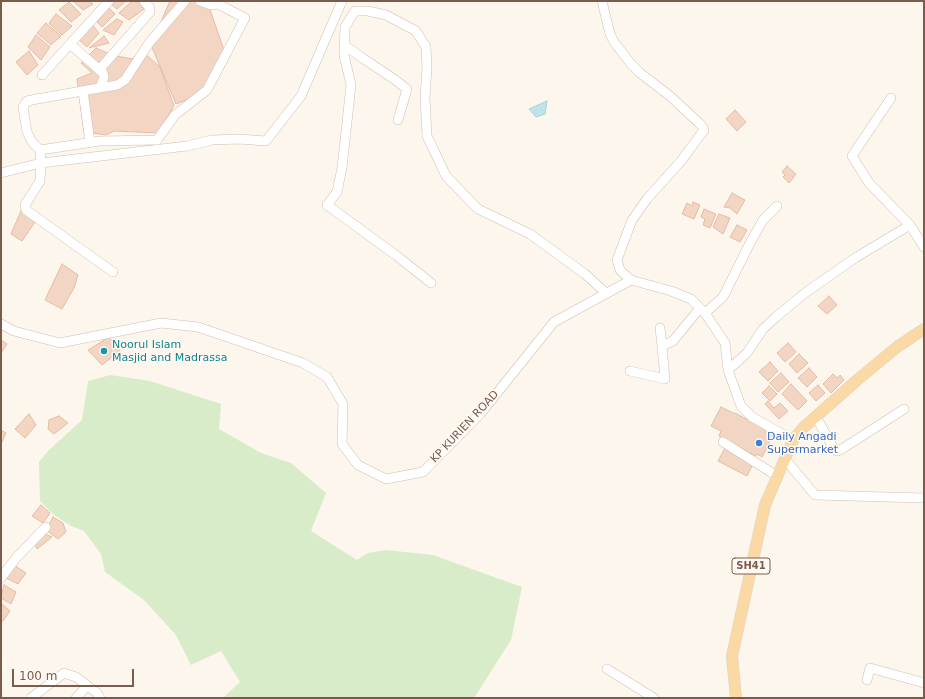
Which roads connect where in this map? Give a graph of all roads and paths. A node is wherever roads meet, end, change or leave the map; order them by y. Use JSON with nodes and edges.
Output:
{"nodes":[{"id":1,"x":109,"y":1,"type":"edge"},
{"id":2,"x":144,"y":1,"type":"edge"},
{"id":3,"x":184,"y":1,"type":"edge"},
{"id":4,"x":200,"y":1,"type":"edge"},
{"id":5,"x":342,"y":1,"type":"edge"},
{"id":6,"x":602,"y":1,"type":"edge"},
{"id":7,"x":70,"y":44,"type":"junction"},
{"id":8,"x":344,"y":45,"type":"junction"},
{"id":9,"x":99,"y":70,"type":"junction"},
{"id":10,"x":42,"y":76,"type":"dead end"},
{"id":11,"x":99,"y":88,"type":"junction"},
{"id":12,"x":83,"y":91,"type":"junction"},
{"id":13,"x":891,"y":98,"type":"dead end"},
{"id":14,"x":398,"y":120,"type":"dead end"},
{"id":15,"x":90,"y":142,"type":"junction"},
{"id":16,"x":40,"y":150,"type":"junction"},
{"id":17,"x":41,"y":163,"type":"junction"},
{"id":18,"x":1,"y":173,"type":"edge"},
{"id":19,"x":778,"y":206,"type":"dead end"},
{"id":20,"x":910,"y":225,"type":"junction"},
{"id":21,"x":924,"y":247,"type":"edge"},
{"id":22,"x":113,"y":272,"type":"dead end"},
{"id":23,"x":631,"y":280,"type":"junction"},
{"id":24,"x":431,"y":283,"type":"dead end"},
{"id":25,"x":606,"y":293,"type":"junction"},
{"id":26,"x":702,"y":310,"type":"junction"},
{"id":27,"x":1,"y":324,"type":"edge"},
{"id":28,"x":660,"y":328,"type":"dead end"},
{"id":29,"x":924,"y":329,"type":"edge"},
{"id":30,"x":662,"y":346,"type":"junction"},
{"id":31,"x":728,"y":370,"type":"junction"},
{"id":32,"x":630,"y":371,"type":"dead end"},
{"id":33,"x":904,"y":409,"type":"dead end"},
{"id":34,"x":816,"y":417,"type":"junction"},
{"id":35,"x":793,"y":440,"type":"junction"},
{"id":36,"x":723,"y":442,"type":"dead end"},
{"id":37,"x":785,"y":459,"type":"junction"},
{"id":38,"x":778,"y":476,"type":"junction"},
{"id":39,"x":924,"y":498,"type":"edge"},
{"id":40,"x":46,"y":527,"type":"dead end"},
{"id":41,"x":1,"y":578,"type":"edge"},
{"id":42,"x":607,"y":669,"type":"dead end"},
{"id":43,"x":867,"y":680,"type":"dead end"},
{"id":44,"x":924,"y":683,"type":"edge"},
{"id":45,"x":87,"y":686,"type":"junction"},
{"id":46,"x":31,"y":698,"type":"edge"},
{"id":47,"x":76,"y":698,"type":"edge"},
{"id":48,"x":100,"y":698,"type":"edge"},
{"id":49,"x":654,"y":698,"type":"edge"},
{"id":50,"x":736,"y":698,"type":"edge"}],
"edges":[{"from":1,"to":7,"type":"street"},
{"from":2,"to":9,"type":"street"},
{"from":3,"to":11,"type":"street"},
{"from":4,"to":15,"type":"street"},
{"from":5,"to":17,"type":"street"},
{"from":6,"to":23,"type":"street"},
{"from":7,"to":9,"type":"street"},
{"from":7,"to":10,"type":"street"},
{"from":8,"to":14,"type":"street"},
{"from":8,"to":24,"type":"street"},
{"from":8,"to":25,"type":"street"},
{"from":9,"to":11,"type":"street"},
{"from":11,"to":12,"type":"street"},
{"from":12,"to":15,"type":"street"},
{"from":12,"to":16,"type":"street"},
{"from":13,"to":20,"type":"street"},
{"from":15,"to":16,"type":"street"},
{"from":16,"to":17,"type":"street"},
{"from":17,"to":18,"type":"street"},
{"from":17,"to":22,"type":"street"},
{"from":19,"to":26,"type":"street"},
{"from":20,"to":21,"type":"street"},
{"from":20,"to":31,"type":"street"},
{"from":23,"to":25,"type":"street","name":"KP KURIEN ROAD"},
{"from":23,"to":26,"type":"street"},
{"from":25,"to":27,"type":"street","name":"KP KURIEN ROAD"},
{"from":26,"to":30,"type":"street"},
{"from":26,"to":31,"type":"street"},
{"from":28,"to":30,"type":"street"},
{"from":29,"to":34,"type":"main road","number":"SH41"},
{"from":30,"to":32,"type":"street"},
{"from":31,"to":35,"type":"street"},
{"from":33,"to":34,"type":"street"},
{"from":34,"to":35,"type":"main road","number":"SH41"},
{"from":35,"to":37,"type":"main road","number":"SH41"},
{"from":36,"to":38,"type":"street"},
{"from":37,"to":38,"type":"main road","number":"SH41"},
{"from":37,"to":39,"type":"street"},
{"from":38,"to":50,"type":"main road","number":"SH41"},
{"from":40,"to":41,"type":"street"},
{"from":42,"to":49,"type":"street"},
{"from":43,"to":44,"type":"street"},
{"from":45,"to":46,"type":"street"},
{"from":45,"to":47,"type":"street"},
{"from":45,"to":48,"type":"street"}]}
